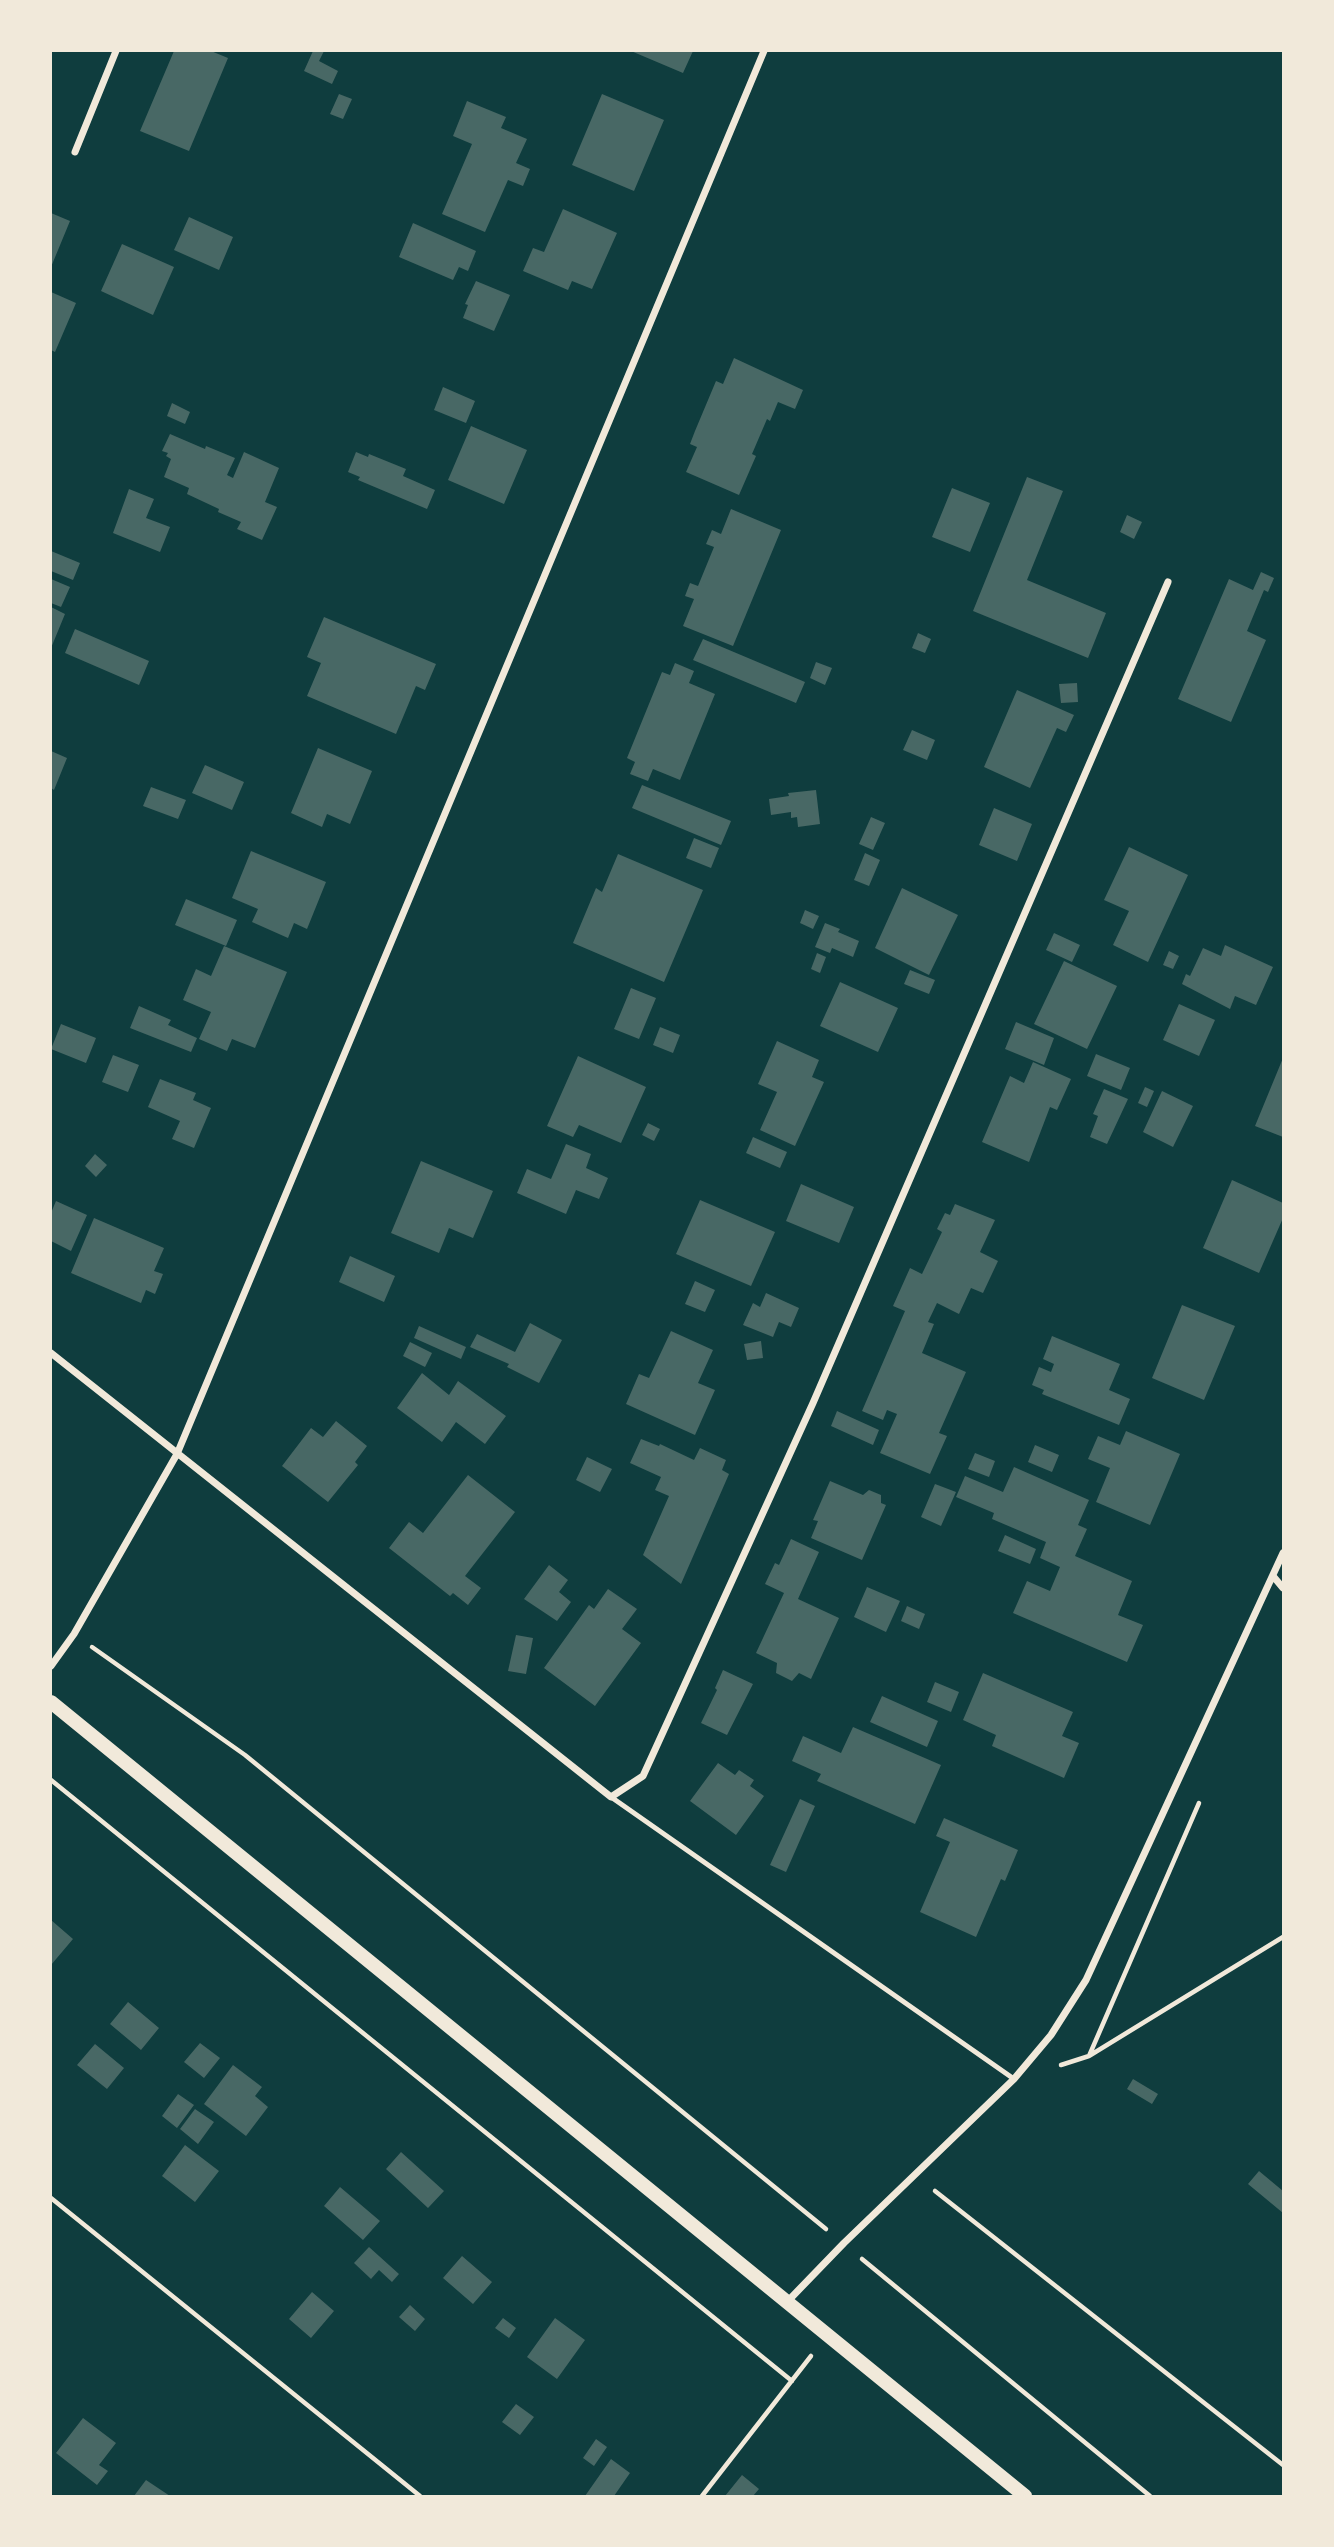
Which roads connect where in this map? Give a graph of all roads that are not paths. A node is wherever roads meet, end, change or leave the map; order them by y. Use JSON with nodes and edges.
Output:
{"nodes":[{"id":1,"x":116,"y":51,"type":"edge"},
{"id":2,"x":764,"y":51,"type":"edge"},
{"id":3,"x":75,"y":152,"type":"dead end"},
{"id":4,"x":1168,"y":582,"type":"dead end"},
{"id":5,"x":51,"y":1353,"type":"edge"},
{"id":6,"x":177,"y":1454,"type":"junction"},
{"id":7,"x":1283,"y":1553,"type":"edge"},
{"id":8,"x":1273,"y":1576,"type":"junction"},
{"id":9,"x":1283,"y":1588,"type":"edge"},
{"id":10,"x":51,"y":1666,"type":"edge"},
{"id":11,"x":51,"y":1702,"type":"edge"},
{"id":12,"x":611,"y":1797,"type":"junction"},
{"id":13,"x":1014,"y":2079,"type":"junction"},
{"id":14,"x":786,"y":2303,"type":"junction"},
{"id":15,"x":1025,"y":2496,"type":"edge"}],
"edges":[{"from":1,"to":3,"type":"street"},
{"from":2,"to":6,"type":"street"},
{"from":4,"to":12,"type":"street"},
{"from":5,"to":6,"type":"street"},
{"from":6,"to":10,"type":"street"},
{"from":6,"to":12,"type":"street"},
{"from":7,"to":8,"type":"street"},
{"from":8,"to":9,"type":"street"},
{"from":8,"to":13,"type":"street"},
{"from":11,"to":14,"type":"main road"},
{"from":12,"to":13,"type":"lane"},
{"from":13,"to":14,"type":"street"},
{"from":14,"to":15,"type":"main road"}]}
